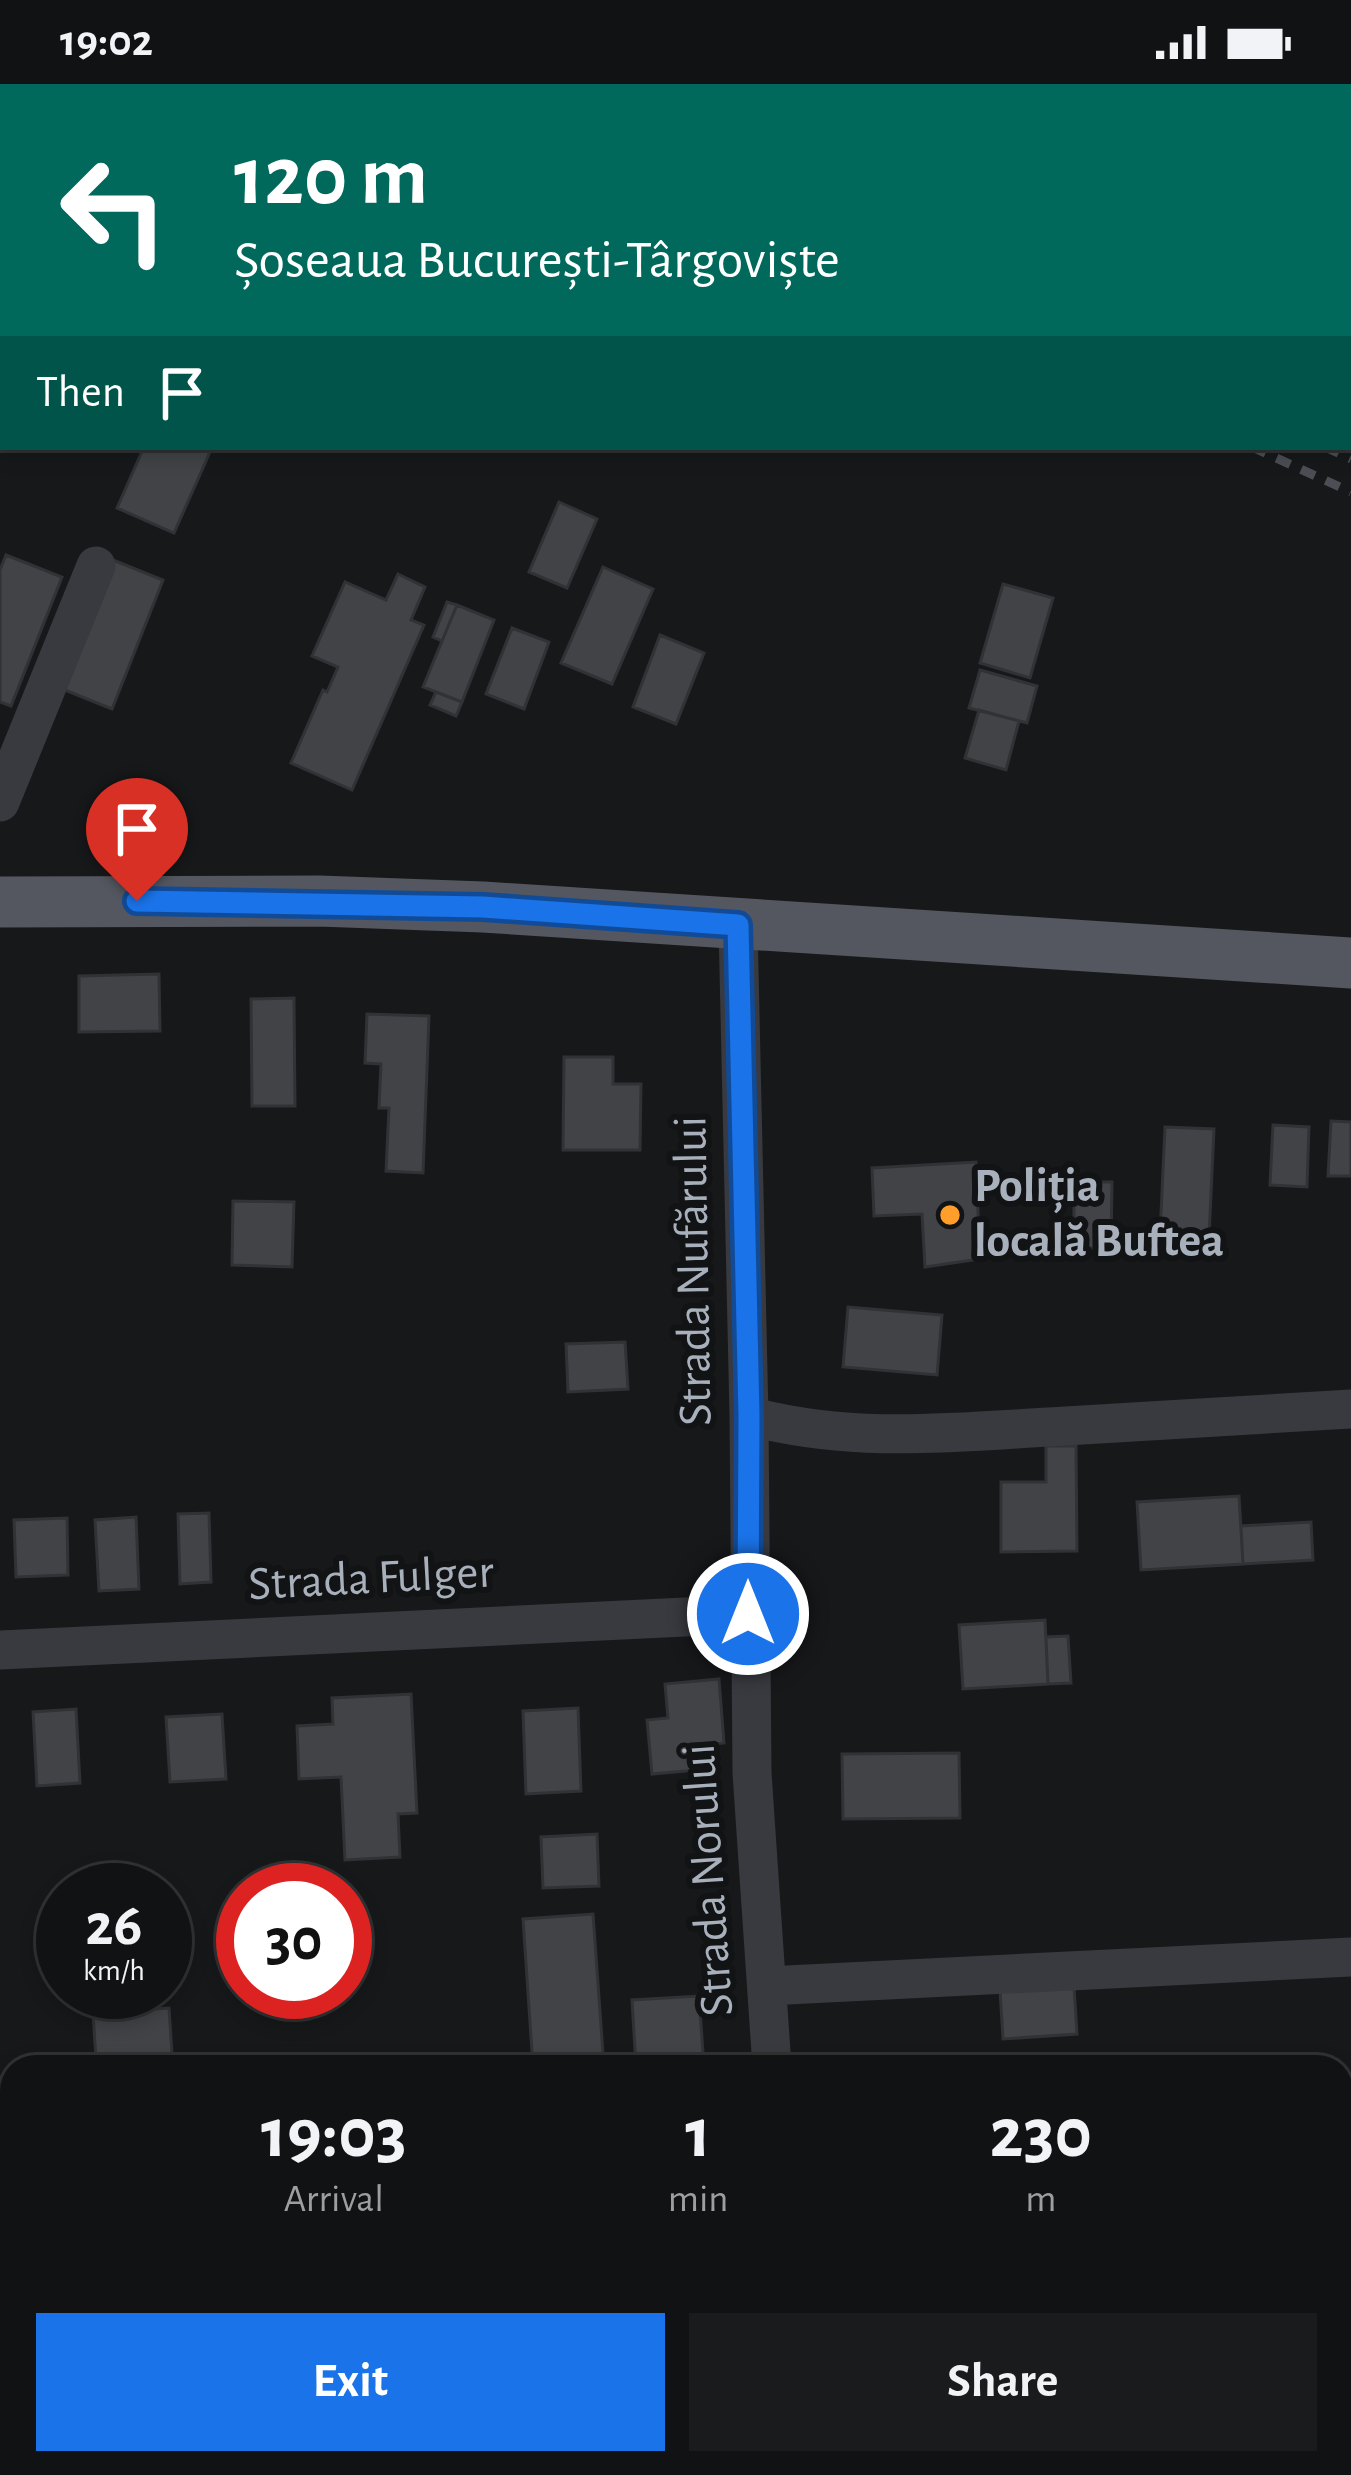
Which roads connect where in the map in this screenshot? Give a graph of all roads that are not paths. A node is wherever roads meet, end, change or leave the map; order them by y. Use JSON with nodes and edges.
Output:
{"nodes":[{"id":1,"x":96,"y":566,"type":"dead end"},
{"id":2,"x":0,"y":802,"type":"edge"},
{"id":3,"x":0,"y":902,"type":"edge"},
{"id":4,"x":738,"y":925,"type":"junction"},
{"id":5,"x":1351,"y":963,"type":"edge"},
{"id":6,"x":1351,"y":1409,"type":"edge"},
{"id":7,"x":749,"y":1416,"type":"junction"},
{"id":8,"x":748,"y":1614,"type":"junction"},
{"id":9,"x":0,"y":1650,"type":"edge"},
{"id":10,"x":1351,"y":1957,"type":"edge"},
{"id":11,"x":767,"y":1986,"type":"junction"},
{"id":12,"x":771,"y":2055,"type":"edge"}],
"edges":[{"from":1,"to":2,"type":"street"},
{"from":3,"to":4,"type":"main road"},
{"from":4,"to":5,"type":"main road"},
{"from":4,"to":7,"type":"street","name":"Strada Nufărului"},
{"from":6,"to":7,"type":"street"},
{"from":7,"to":8,"type":"street","name":"Strada Nufărului"},
{"from":8,"to":9,"type":"street","name":"Strada Fulger"},
{"from":8,"to":11,"type":"street","name":"Strada Norului"},
{"from":10,"to":11,"type":"street"},
{"from":11,"to":12,"type":"street","name":"Strada Norului"}]}
